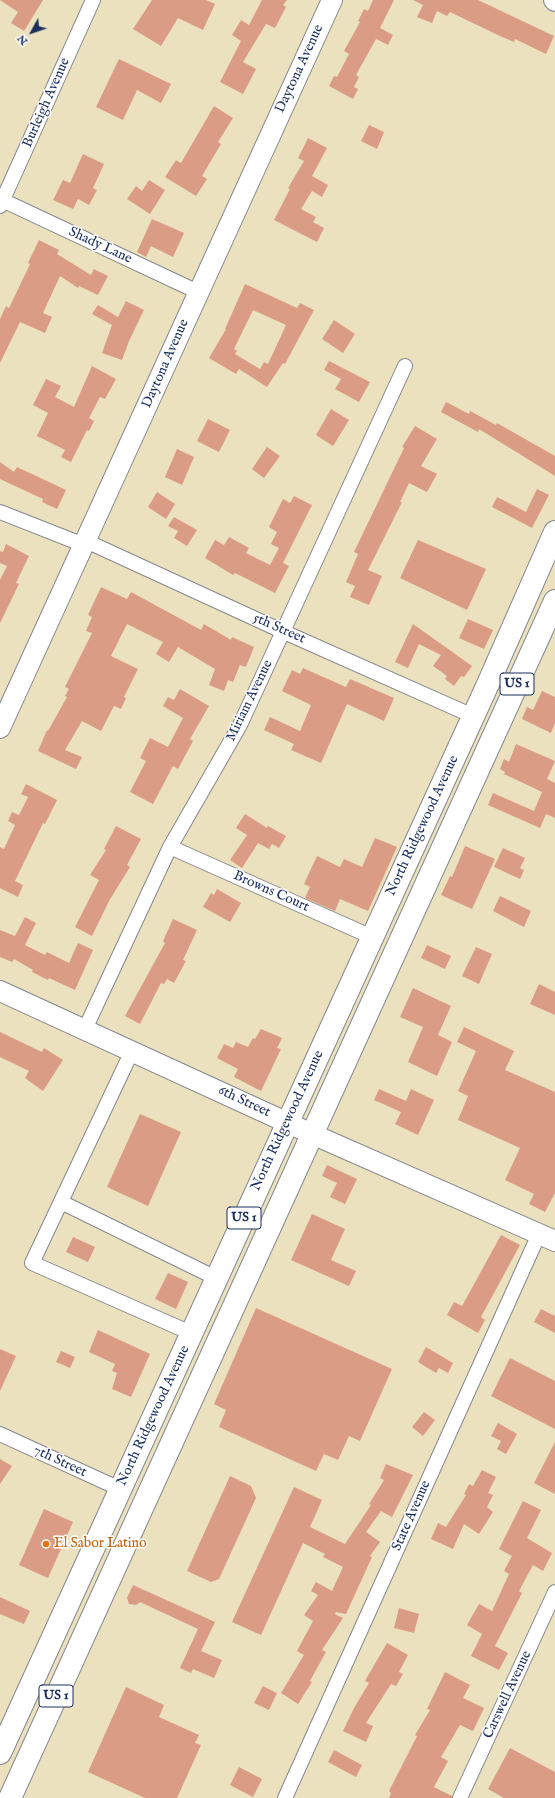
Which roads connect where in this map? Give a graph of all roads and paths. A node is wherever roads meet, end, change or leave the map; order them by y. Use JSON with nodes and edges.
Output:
{"nodes":[{"id":1,"x":93,"y":0,"type":"edge"},
{"id":2,"x":332,"y":0,"type":"edge"},
{"id":3,"x":1,"y":202,"type":"edge"},
{"id":4,"x":198,"y":292,"type":"junction"},
{"id":5,"x":404,"y":366,"type":"dead end"},
{"id":6,"x":0,"y":512,"type":"edge"},
{"id":7,"x":555,"y":532,"type":"edge"},
{"id":8,"x":85,"y":543,"type":"junction"},
{"id":9,"x":555,"y":601,"type":"edge"},
{"id":10,"x":284,"y":632,"type":"junction"},
{"id":11,"x":488,"y":684,"type":"junction"},
{"id":12,"x":5,"y":702,"type":"edge"},
{"id":13,"x":473,"y":716,"type":"junction"},
{"id":14,"x":498,"y":725,"type":"junction"},
{"id":15,"x":0,"y":728,"type":"edge"},
{"id":16,"x":480,"y":766,"type":"junction"},
{"id":17,"x":170,"y":847,"type":"junction"},
{"id":18,"x":372,"y":937,"type":"junction"},
{"id":19,"x":0,"y":991,"type":"edge"},
{"id":20,"x":85,"y":1029,"type":"junction"},
{"id":21,"x":132,"y":1051,"type":"junction"},
{"id":22,"x":288,"y":1122,"type":"junction"},
{"id":23,"x":312,"y":1134,"type":"junction"},
{"id":24,"x":61,"y":1202,"type":"junction"},
{"id":25,"x":547,"y":1237,"type":"edge"},
{"id":26,"x":216,"y":1278,"type":"junction"},
{"id":27,"x":191,"y":1333,"type":"junction"},
{"id":28,"x":0,"y":1434,"type":"edge"},
{"id":29,"x":120,"y":1489,"type":"junction"},
{"id":30,"x":128,"y":1539,"type":"junction"},
{"id":31,"x":555,"y":1592,"type":"edge"},
{"id":32,"x":0,"y":1753,"type":"edge"},
{"id":33,"x":10,"y":1798,"type":"edge"},
{"id":34,"x":285,"y":1798,"type":"edge"},
{"id":35,"x":460,"y":1798,"type":"edge"}],
"edges":[{"from":1,"to":3,"type":"street","name":"Burleigh Avenue"},
{"from":2,"to":4,"type":"street","name":"Daytona Avenue"},
{"from":3,"to":4,"type":"street","name":"Shady Lane"},
{"from":4,"to":8,"type":"street","name":"Daytona Avenue"},
{"from":5,"to":10,"type":"street","name":"Miriam Avenue"},
{"from":6,"to":8,"type":"street","name":"5th Street"},
{"from":7,"to":11,"type":"main road","name":"North Ridgewood Avenue","number":"US 1"},
{"from":8,"to":10,"type":"street","name":"5th Street"},
{"from":8,"to":12,"type":"street","name":"Daytona Avenue"},
{"from":9,"to":14,"type":"main road","name":"North Ridgewood Avenue","number":"US 1"},
{"from":10,"to":13,"type":"street","name":"5th Street"},
{"from":10,"to":17,"type":"street","name":"Miriam Avenue"},
{"from":11,"to":13,"type":"main road","name":"North Ridgewood Avenue","number":"US 1"},
{"from":11,"to":14,"type":"main road"},
{"from":12,"to":15,"type":"street","name":"Daytona Avenue"},
{"from":13,"to":16,"type":"main road"},
{"from":13,"to":18,"type":"main road","name":"North Ridgewood Avenue","number":"US 1"},
{"from":14,"to":16,"type":"main road","name":"North Ridgewood Avenue","number":"US 1"},
{"from":16,"to":23,"type":"main road","name":"North Ridgewood Avenue","number":"US 1"},
{"from":17,"to":18,"type":"street","name":"Browns Court"},
{"from":17,"to":20,"type":"street","name":"Miriam Avenue"},
{"from":18,"to":22,"type":"main road","name":"North Ridgewood Avenue","number":"US 1"},
{"from":19,"to":20,"type":"street","name":"6th Street"},
{"from":20,"to":21,"type":"street","name":"6th Street"},
{"from":21,"to":22,"type":"street","name":"6th Street"},
{"from":21,"to":24,"type":"street"},
{"from":22,"to":23,"type":"street","name":"6th Street"},
{"from":22,"to":26,"type":"main road","name":"North Ridgewood Avenue","number":"US 1"},
{"from":23,"to":25,"type":"street","name":"6th Street"},
{"from":23,"to":30,"type":"main road","name":"North Ridgewood Avenue","number":"US 1"},
{"from":24,"to":26,"type":"street"},
{"from":24,"to":27,"type":"street"},
{"from":25,"to":34,"type":"street","name":"State Avenue"},
{"from":26,"to":27,"type":"main road","name":"North Ridgewood Avenue","number":"US 1"},
{"from":27,"to":29,"type":"main road","name":"North Ridgewood Avenue","number":"US 1"},
{"from":28,"to":29,"type":"street","name":"7th Street"},
{"from":29,"to":30,"type":"main road"},
{"from":29,"to":32,"type":"main road","name":"North Ridgewood Avenue","number":"US 1"},
{"from":30,"to":33,"type":"main road","name":"North Ridgewood Avenue","number":"US 1"},
{"from":31,"to":35,"type":"street","name":"Carswell Avenue"}]}
